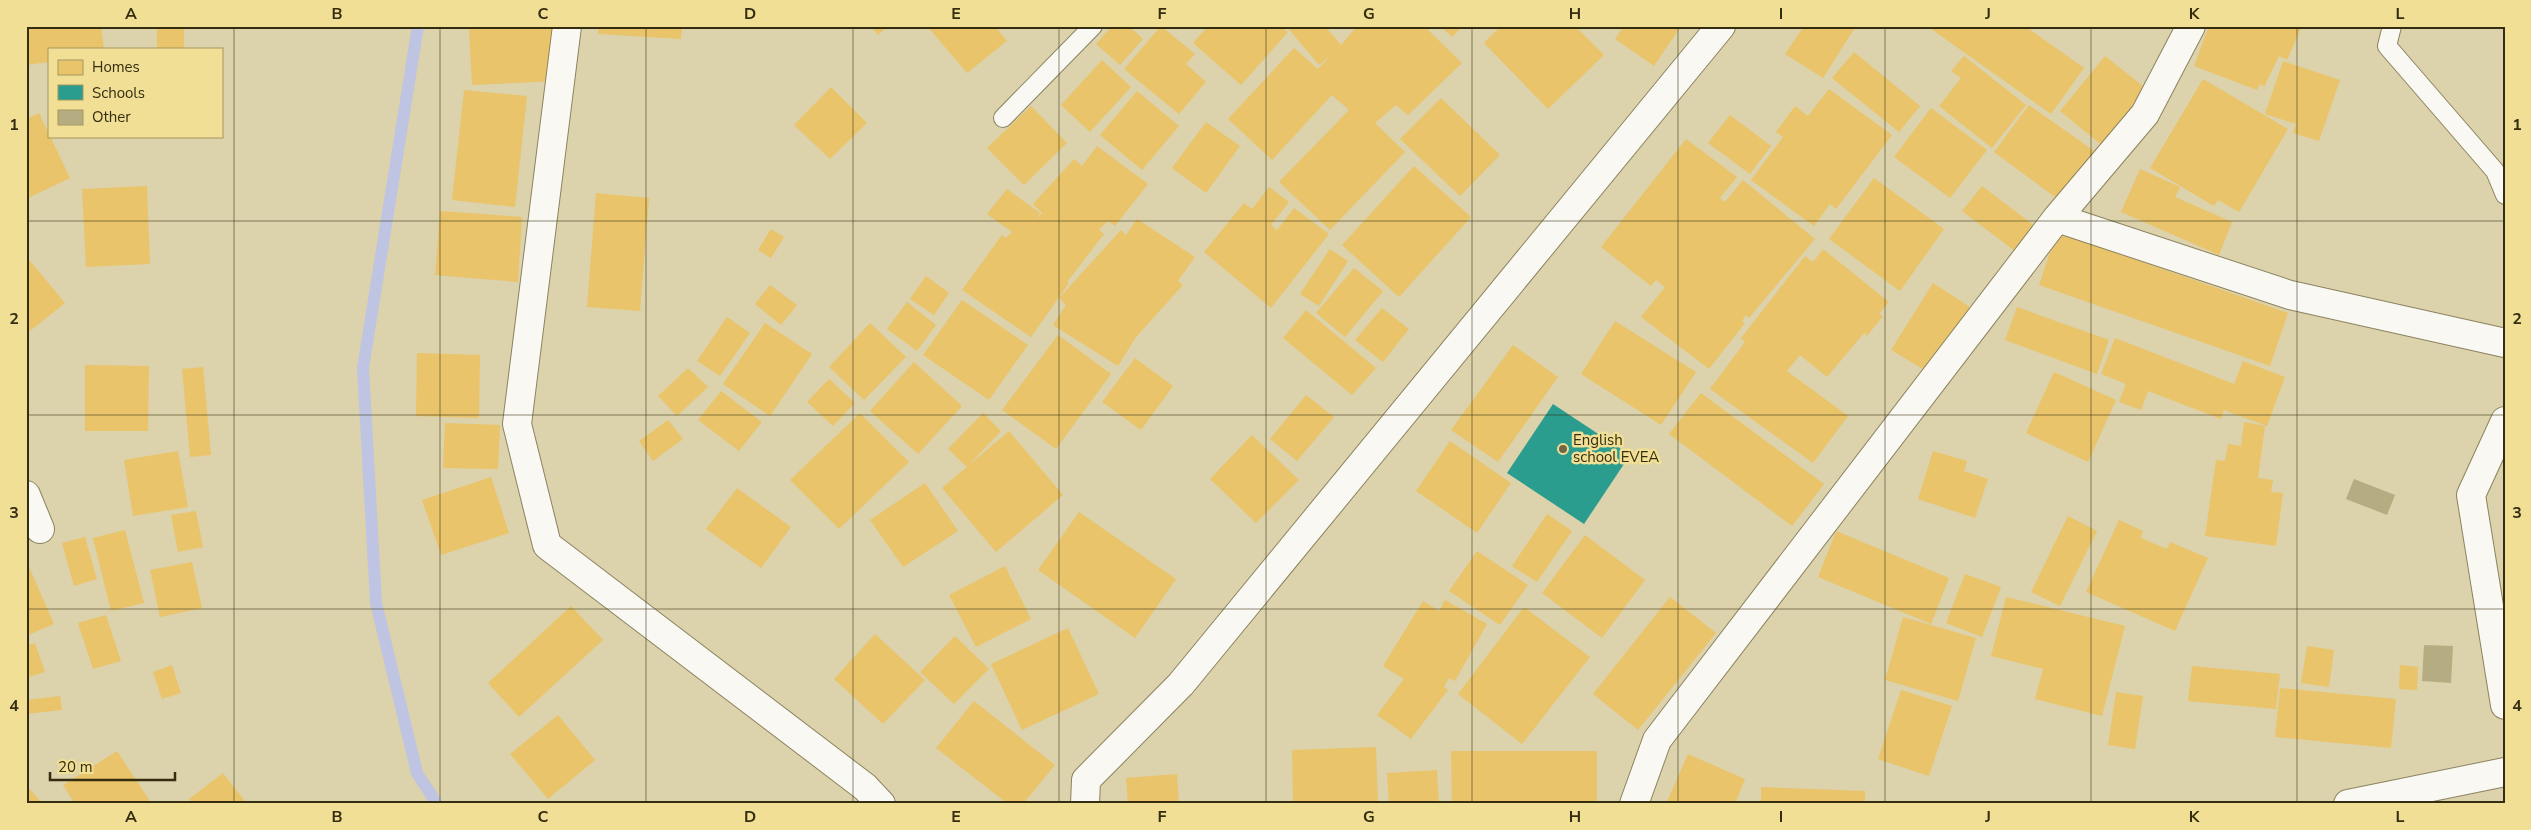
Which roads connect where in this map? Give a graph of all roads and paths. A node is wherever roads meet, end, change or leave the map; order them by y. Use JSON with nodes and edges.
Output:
{"nodes":[{"id":1,"x":567,"y":26,"type":"edge"},
{"id":2,"x":1093,"y":26,"type":"edge"},
{"id":3,"x":1721,"y":26,"type":"edge"},
{"id":4,"x":2191,"y":26,"type":"edge"},
{"id":5,"x":2392,"y":26,"type":"edge"},
{"id":6,"x":1003,"y":118,"type":"dead end"},
{"id":7,"x":2505,"y":195,"type":"edge"},
{"id":8,"x":2057,"y":218,"type":"junction"},
{"id":9,"x":2505,"y":343,"type":"edge"},
{"id":10,"x":2505,"y":421,"type":"edge"},
{"id":11,"x":26,"y":495,"type":"edge"},
{"id":12,"x":40,"y":529,"type":"dead end"},
{"id":13,"x":2505,"y":705,"type":"edge"},
{"id":14,"x":2505,"y":772,"type":"edge"},
{"id":15,"x":881,"y":804,"type":"edge"},
{"id":16,"x":1085,"y":804,"type":"edge"},
{"id":17,"x":1634,"y":804,"type":"edge"},
{"id":18,"x":2348,"y":804,"type":"edge"}],
"edges":[{"from":1,"to":15,"type":"street"},
{"from":2,"to":6,"type":"lane"},
{"from":3,"to":16,"type":"street"},
{"from":4,"to":8,"type":"street"},
{"from":5,"to":7,"type":"lane"},
{"from":8,"to":9,"type":"street"},
{"from":8,"to":17,"type":"street"},
{"from":10,"to":13,"type":"street"},
{"from":11,"to":12,"type":"street"},
{"from":14,"to":18,"type":"street"}]}
